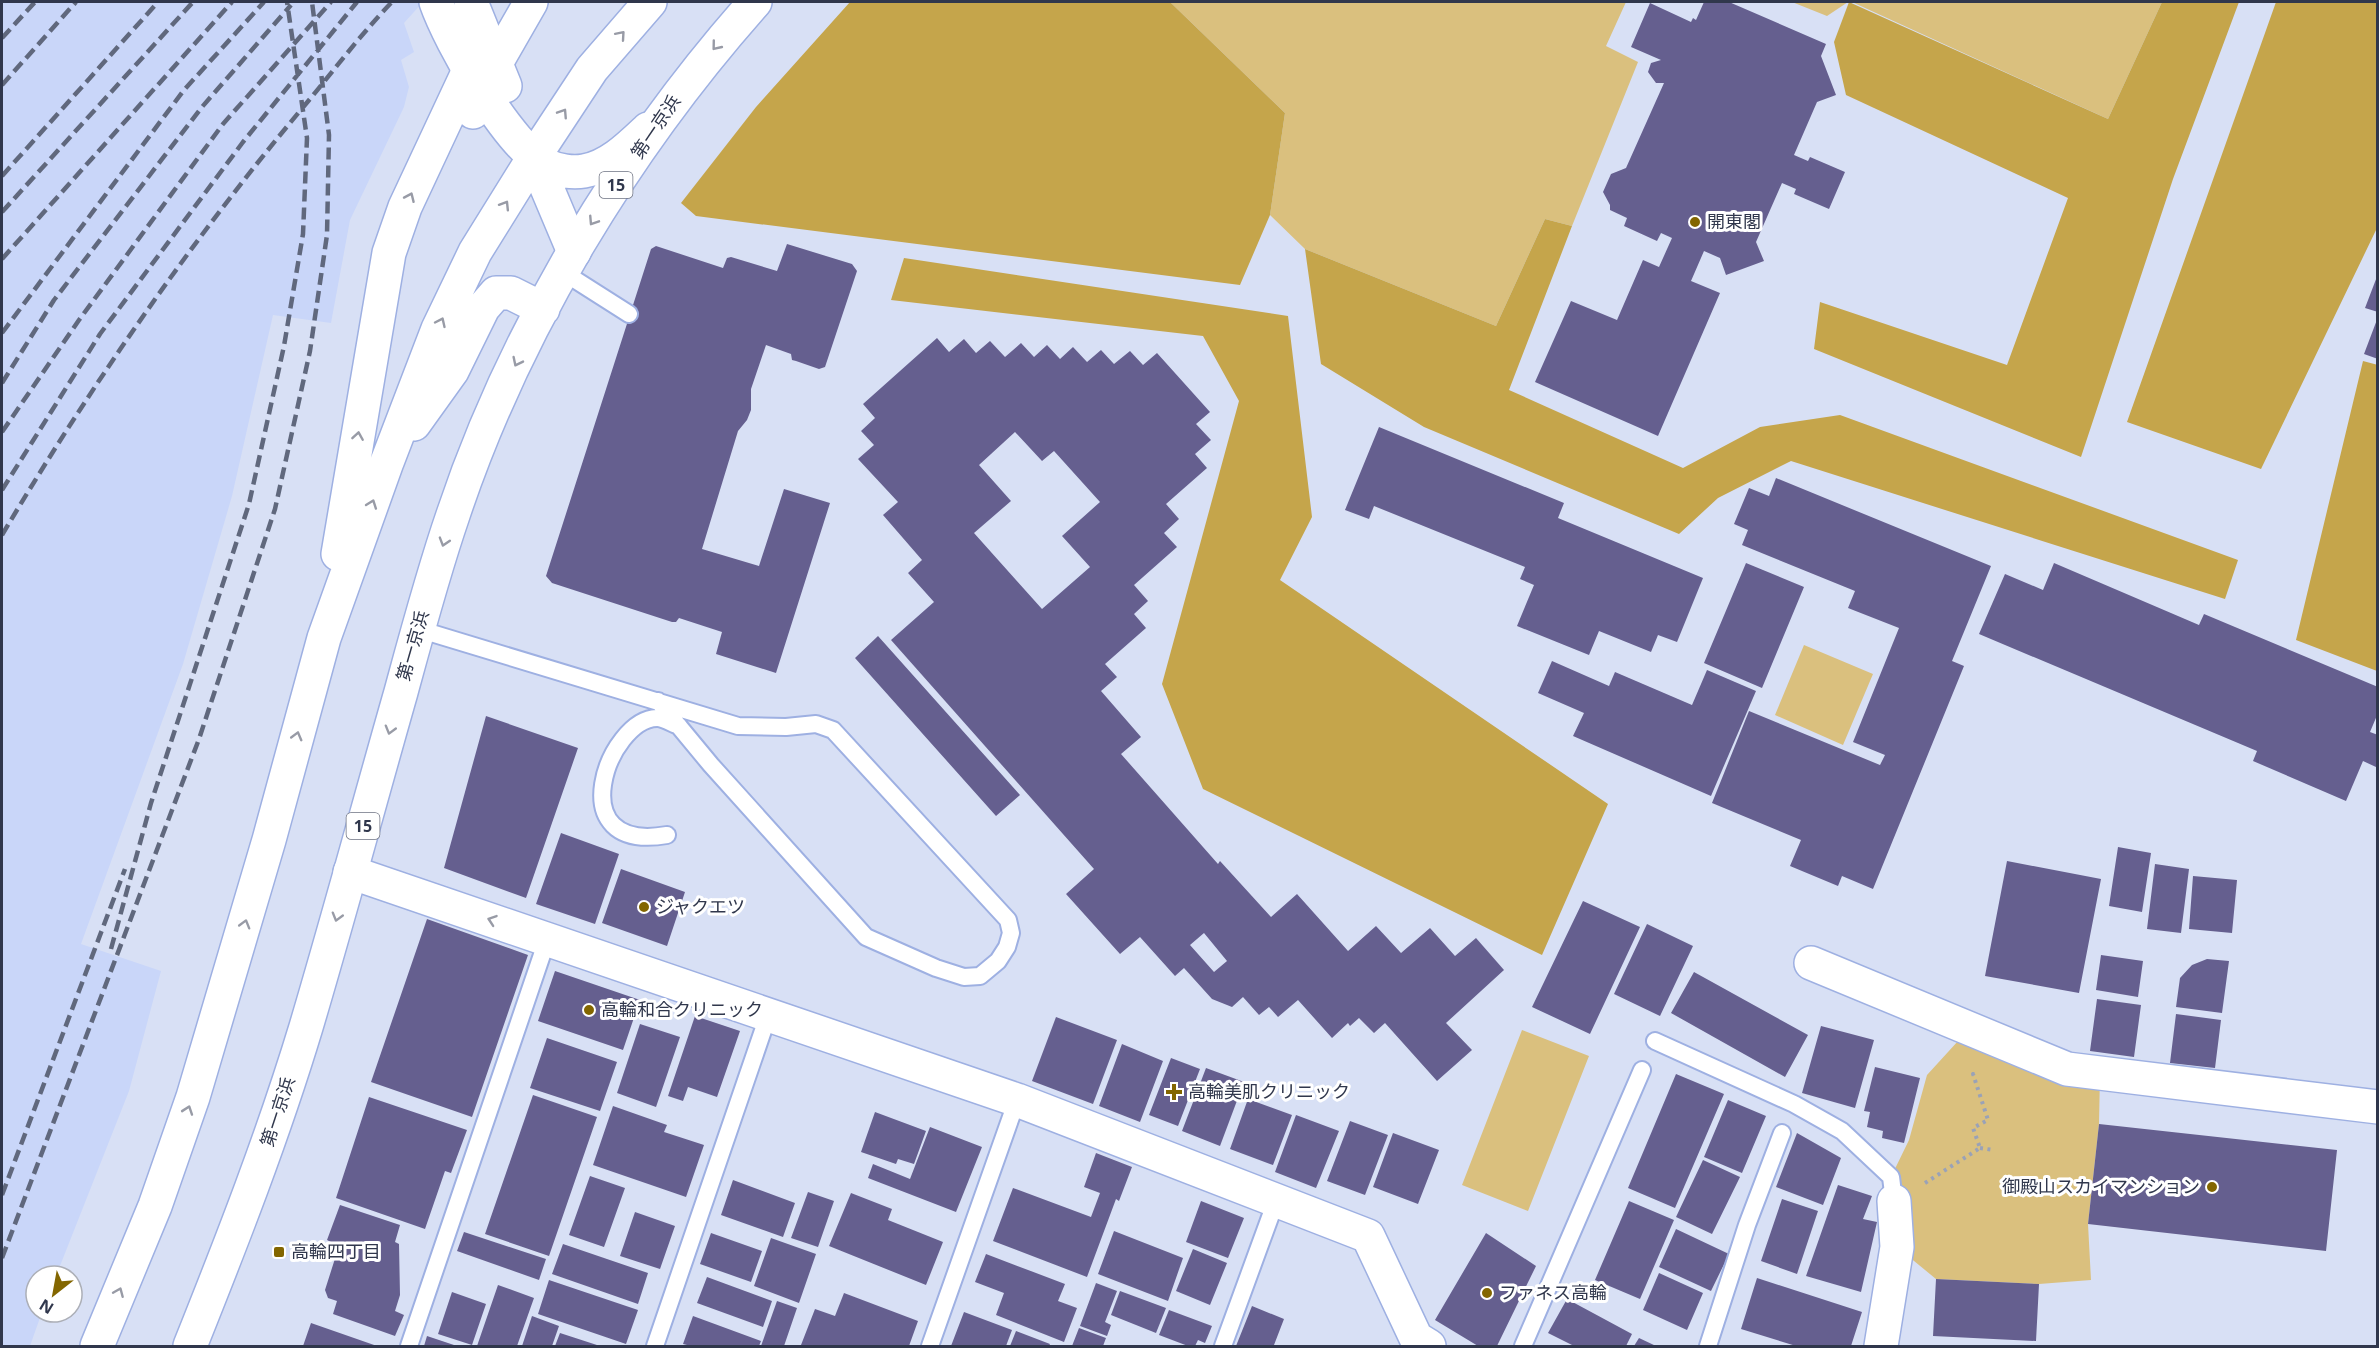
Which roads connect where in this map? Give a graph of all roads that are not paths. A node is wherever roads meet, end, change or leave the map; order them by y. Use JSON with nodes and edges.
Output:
{"nodes":[{"id":1,"x":471,"y":2,"type":"edge"},
{"id":2,"x":531,"y":2,"type":"edge"},
{"id":3,"x":650,"y":2,"type":"edge"},
{"id":4,"x":755,"y":2,"type":"edge"},
{"id":5,"x":438,"y":7,"type":"edge"},
{"id":6,"x":483,"y":74,"type":"junction"},
{"id":7,"x":659,"y":119,"type":"junction"},
{"id":8,"x":534,"y":157,"type":"junction"},
{"id":9,"x":568,"y":262,"type":"junction"},
{"id":10,"x":543,"y":309,"type":"junction"},
{"id":11,"x":629,"y":314,"type":"dead end"},
{"id":12,"x":387,"y":462,"type":"junction"},
{"id":13,"x":418,"y":629,"type":"junction"},
{"id":14,"x":324,"y":638,"type":"junction"},
{"id":15,"x":658,"y":701,"type":"junction"},
{"id":16,"x":680,"y":726,"type":"junction"},
{"id":17,"x":667,"y":835,"type":"dead end"},
{"id":18,"x":350,"y":872,"type":"junction"},
{"id":19,"x":547,"y":940,"type":"junction"},
{"id":20,"x":1810,"y":963,"type":"dead end"},
{"id":21,"x":768,"y":1016,"type":"junction"},
{"id":22,"x":1655,"y":1041,"type":"dead end"},
{"id":23,"x":1642,"y":1070,"type":"dead end"},
{"id":24,"x":1017,"y":1100,"type":"junction"},
{"id":25,"x":2378,"y":1107,"type":"edge"},
{"id":26,"x":1782,"y":1133,"type":"dead end"},
{"id":27,"x":1276,"y":1201,"type":"junction"},
{"id":28,"x":1893,"y":1201,"type":"joint"},
{"id":29,"x":97,"y":1347,"type":"edge"},
{"id":30,"x":190,"y":1347,"type":"edge"},
{"id":31,"x":409,"y":1347,"type":"edge"},
{"id":32,"x":655,"y":1347,"type":"edge"},
{"id":33,"x":930,"y":1347,"type":"edge"},
{"id":34,"x":1223,"y":1347,"type":"edge"},
{"id":35,"x":1429,"y":1347,"type":"edge"},
{"id":36,"x":1523,"y":1347,"type":"edge"},
{"id":37,"x":1708,"y":1347,"type":"edge"},
{"id":38,"x":1881,"y":1347,"type":"edge"}],
"edges":[{"from":1,"to":6,"type":"main road"},
{"from":2,"to":6,"type":"main road"},
{"from":8,"to":3,"type":"main road","one_way":true},
{"from":4,"to":7,"type":"main road","name":"第一京浜","number":"15","one_way":true},
{"from":5,"to":6,"type":"main road"},
{"from":6,"to":8,"type":"main road"},
{"from":14,"to":6,"type":"main road","one_way":true},
{"from":7,"to":8,"type":"main road"},
{"from":7,"to":9,"type":"main road","name":"第一京浜","number":"15","one_way":true},
{"from":8,"to":9,"type":"main road"},
{"from":12,"to":8,"type":"main road","one_way":true},
{"from":9,"to":10,"type":"main road","name":"第一京浜","number":"15"},
{"from":9,"to":11,"type":"lane"},
{"from":10,"to":12,"type":"main road"},
{"from":10,"to":13,"type":"main road","name":"第一京浜","number":"15","one_way":true},
{"from":14,"to":12,"type":"main road","one_way":true},
{"from":13,"to":15,"type":"lane"},
{"from":13,"to":18,"type":"main road","name":"第一京浜","number":"15","one_way":true},
{"from":29,"to":14,"type":"main road","one_way":true},
{"from":15,"to":16,"type":"lane"},
{"from":15,"to":16,"type":"lane"},
{"from":16,"to":17,"type":"lane"},
{"from":19,"to":18,"type":"main road","one_way":true},
{"from":18,"to":30,"type":"main road","name":"第一京浜","number":"15","one_way":true},
{"from":19,"to":21,"type":"main road"},
{"from":19,"to":31,"type":"lane"},
{"from":20,"to":25,"type":"main road"},
{"from":21,"to":24,"type":"main road"},
{"from":21,"to":32,"type":"lane"},
{"from":22,"to":28,"type":"lane"},
{"from":23,"to":36,"type":"lane"},
{"from":24,"to":27,"type":"main road"},
{"from":24,"to":33,"type":"lane"},
{"from":26,"to":37,"type":"lane"},
{"from":27,"to":34,"type":"lane"},
{"from":27,"to":35,"type":"main road"},
{"from":28,"to":38,"type":"main road"}]}
